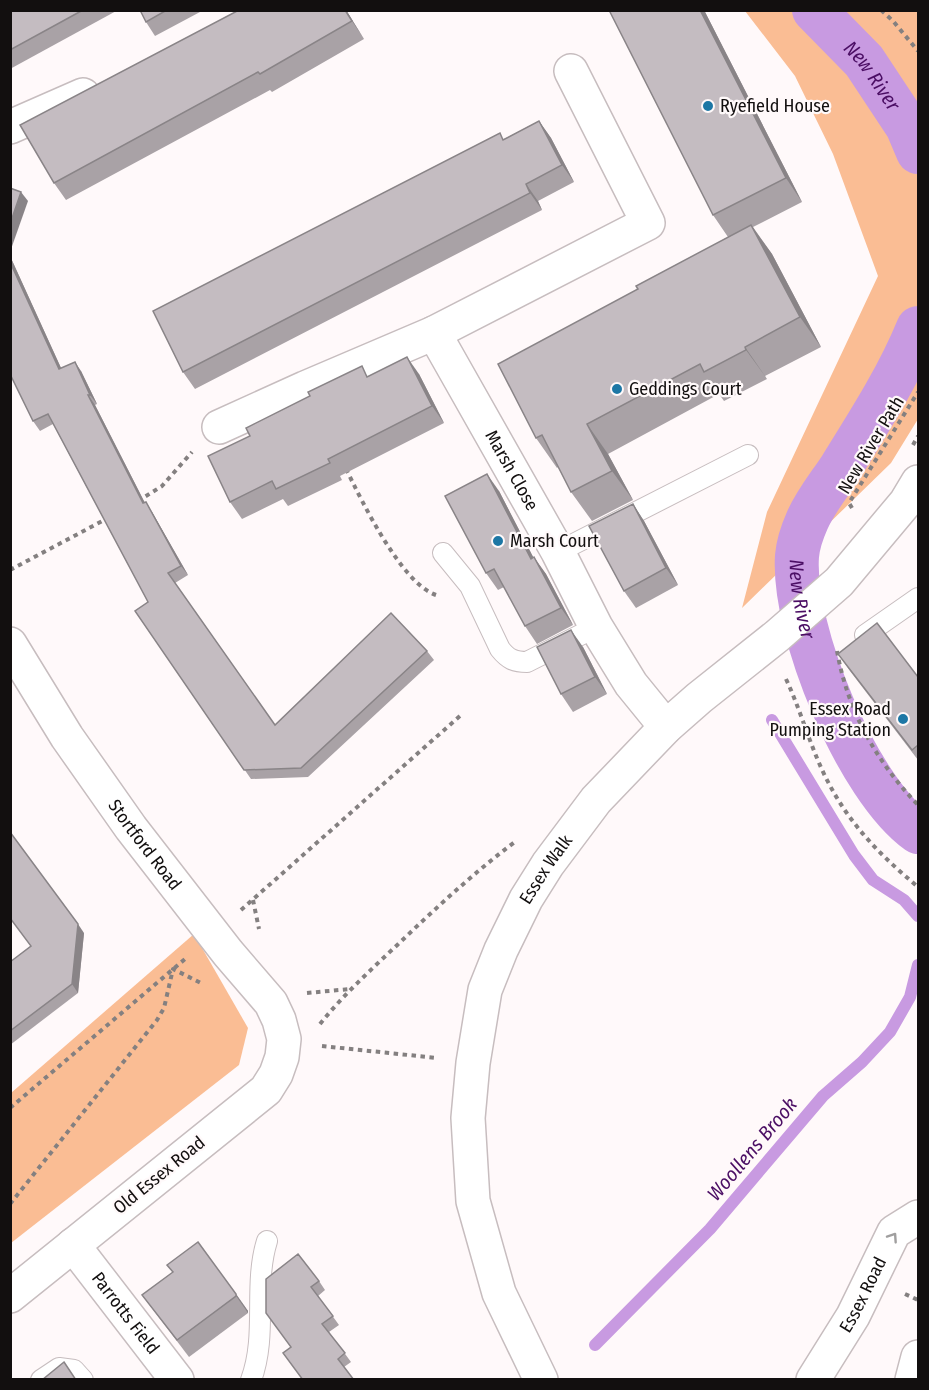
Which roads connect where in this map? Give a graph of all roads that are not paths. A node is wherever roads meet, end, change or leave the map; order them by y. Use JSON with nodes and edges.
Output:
{"nodes":[{"id":1,"x":571,"y":71,"type":"dead end"},
{"id":2,"x":109,"y":81,"type":"edge"},
{"id":3,"x":10,"y":127,"type":"edge"},
{"id":4,"x":434,"y":333,"type":"junction"},
{"id":5,"x":209,"y":435,"type":"road end"},
{"id":6,"x":748,"y":455,"type":"dead end"},
{"id":7,"x":914,"y":500,"type":"edge"},
{"id":8,"x":558,"y":552,"type":"junction"},
{"id":9,"x":443,"y":553,"type":"dead end"},
{"id":10,"x":918,"y":598,"type":"edge"},
{"id":11,"x":596,"y":627,"type":"junction"},
{"id":12,"x":865,"y":635,"type":"edge"},
{"id":13,"x":10,"y":644,"type":"edge"},
{"id":14,"x":666,"y":727,"type":"junction"},
{"id":15,"x":295,"y":1042,"type":"joint"},
{"id":16,"x":918,"y":1217,"type":"edge"},
{"id":17,"x":267,"y":1240,"type":"dead end"},
{"id":18,"x":73,"y":1245,"type":"junction"},
{"id":19,"x":10,"y":1296,"type":"edge"},
{"id":20,"x":918,"y":1357,"type":"edge"},
{"id":21,"x":41,"y":1380,"type":"edge"},
{"id":22,"x":83,"y":1380,"type":"edge"},
{"id":23,"x":177,"y":1380,"type":"edge"},
{"id":24,"x":251,"y":1380,"type":"edge"},
{"id":25,"x":542,"y":1380,"type":"edge"},
{"id":26,"x":813,"y":1380,"type":"edge"},
{"id":27,"x":912,"y":1380,"type":"edge"}],
"edges":[{"from":1,"to":4,"type":"street"},
{"from":2,"to":3,"type":"street"},
{"from":4,"to":5,"type":"street"},
{"from":4,"to":8,"type":"street","name":"Marsh Close"},
{"from":6,"to":8,"type":"lane"},
{"from":7,"to":14,"type":"street","name":"Essex Walk"},
{"from":8,"to":11,"type":"street","name":"Marsh Close"},
{"from":9,"to":11,"type":"lane"},
{"from":10,"to":12,"type":"lane"},
{"from":11,"to":14,"type":"street","name":"Marsh Close"},
{"from":13,"to":15,"type":"street","name":"Stortford Road"},
{"from":14,"to":25,"type":"street","name":"Essex Walk"},
{"from":15,"to":18,"type":"street","name":"Old Essex Road"},
{"from":26,"to":16,"type":"street","name":"Essex Road","one_way":true},
{"from":17,"to":24,"type":"lane"},
{"from":18,"to":19,"type":"street","name":"Old Essex Road"},
{"from":18,"to":23,"type":"street","name":"Parrotts Field"},
{"from":20,"to":27,"type":"street"},
{"from":21,"to":22,"type":"lane"}]}
